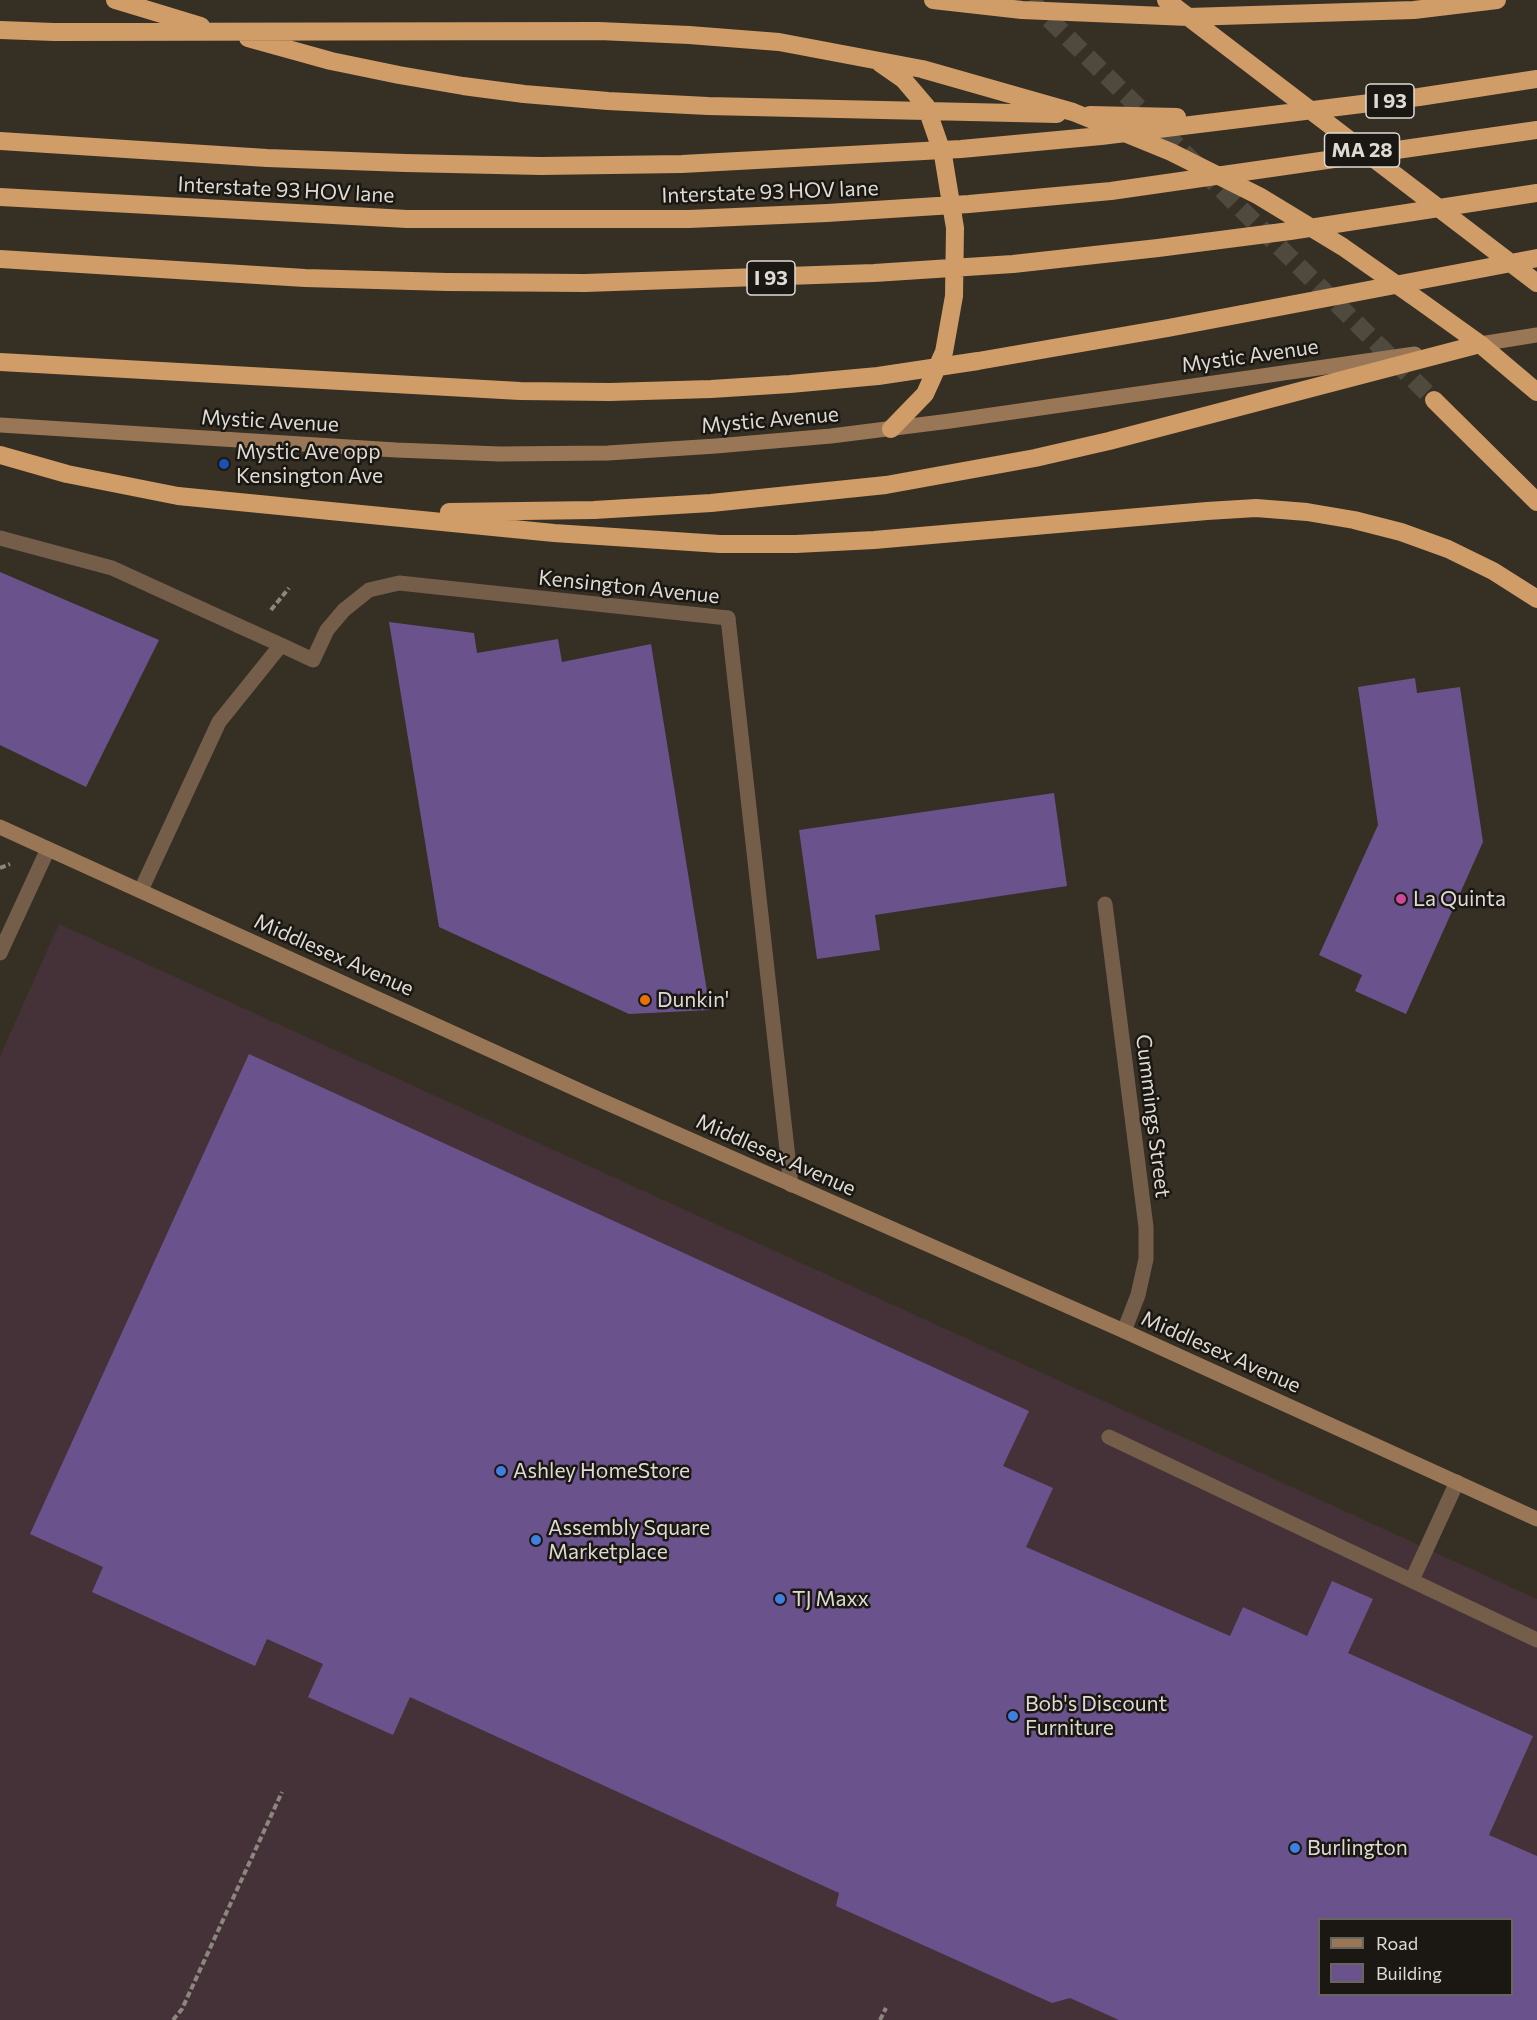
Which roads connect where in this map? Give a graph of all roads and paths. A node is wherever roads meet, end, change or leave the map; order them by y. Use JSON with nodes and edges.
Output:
{"nodes":[{"id":1,"x":115,"y":0,"type":"edge"},
{"id":2,"x":933,"y":0,"type":"edge"},
{"id":3,"x":1166,"y":0,"type":"edge"},
{"id":4,"x":1497,"y":0,"type":"edge"},
{"id":5,"x":1188,"y":17,"type":"junction"},
{"id":6,"x":0,"y":30,"type":"edge"},
{"id":7,"x":874,"y":59,"type":"junction"},
{"id":8,"x":1537,"y":79,"type":"edge"},
{"id":9,"x":1242,"y":118,"type":"junction"},
{"id":10,"x":1537,"y":130,"type":"edge"},
{"id":11,"x":0,"y":141,"type":"edge"},
{"id":12,"x":1537,"y":193,"type":"edge"},
{"id":13,"x":0,"y":197,"type":"edge"},
{"id":14,"x":1537,"y":258,"type":"edge"},
{"id":15,"x":0,"y":259,"type":"edge"},
{"id":16,"x":1537,"y":283,"type":"edge"},
{"id":17,"x":1537,"y":335,"type":"edge"},
{"id":18,"x":1480,"y":344,"type":"junction"},
{"id":19,"x":0,"y":362,"type":"edge"},
{"id":20,"x":1537,"y":392,"type":"edge"},
{"id":21,"x":1434,"y":400,"type":"tunnel mouth"},
{"id":22,"x":0,"y":425,"type":"edge"},
{"id":23,"x":891,"y":429,"type":"junction"},
{"id":24,"x":0,"y":455,"type":"edge"},
{"id":25,"x":1537,"y":502,"type":"edge"},
{"id":26,"x":336,"y":511,"type":"junction"},
{"id":27,"x":0,"y":538,"type":"edge"},
{"id":28,"x":1537,"y":599,"type":"edge"},
{"id":29,"x":281,"y":645,"type":"junction"},
{"id":30,"x":0,"y":827,"type":"edge"},
{"id":31,"x":48,"y":849,"type":"junction"},
{"id":32,"x":141,"y":890,"type":"junction"},
{"id":33,"x":1104,"y":904,"type":"dead end"},
{"id":34,"x":0,"y":953,"type":"edge"},
{"id":35,"x":791,"y":1185,"type":"junction"},
{"id":36,"x":1124,"y":1331,"type":"junction"},
{"id":37,"x":1108,"y":1437,"type":"dead end"},
{"id":38,"x":1457,"y":1482,"type":"junction"},
{"id":39,"x":1537,"y":1519,"type":"edge"},
{"id":40,"x":1412,"y":1580,"type":"junction"},
{"id":41,"x":1537,"y":1640,"type":"edge"},
{"id":42,"x":282,"y":1792,"type":"dead end"},
{"id":43,"x":886,"y":2008,"type":"dead end"},
{"id":44,"x":173,"y":2020,"type":"edge"},
{"id":45,"x":880,"y":2020,"type":"edge"}],
"edges":[{"from":1,"to":9,"type":"highway"},
{"from":2,"to":5,"type":"highway"},
{"from":3,"to":5,"type":"highway","number":"MA 28"},
{"from":4,"to":5,"type":"highway"},
{"from":5,"to":16,"type":"highway","number":"MA 28"},
{"from":6,"to":7,"type":"highway"},
{"from":7,"to":18,"type":"highway"},
{"from":7,"to":23,"type":"highway"},
{"from":8,"to":9,"type":"highway","number":"I 93"},
{"from":9,"to":11,"type":"highway","number":"I 93"},
{"from":10,"to":13,"type":"highway","name":"Interstate 93 HOV lane","number":"I 93"},
{"from":12,"to":15,"type":"highway","number":"I 93"},
{"from":14,"to":19,"type":"highway"},
{"from":17,"to":18,"type":"main road","name":"Mystic Avenue"},
{"from":18,"to":20,"type":"highway"},
{"from":18,"to":23,"type":"main road","name":"Mystic Avenue"},
{"from":18,"to":26,"type":"highway"},
{"from":21,"to":25,"type":"highway"},
{"from":22,"to":23,"type":"main road","name":"Mystic Avenue"},
{"from":24,"to":26,"type":"highway"},
{"from":26,"to":28,"type":"highway"},
{"from":27,"to":29,"type":"street"},
{"from":29,"to":32,"type":"street"},
{"from":29,"to":35,"type":"street","name":"Kensington Avenue"},
{"from":30,"to":31,"type":"main road","name":"Middlesex Avenue"},
{"from":31,"to":32,"type":"main road","name":"Middlesex Avenue"},
{"from":31,"to":34,"type":"street"},
{"from":32,"to":35,"type":"main road","name":"Middlesex Avenue"},
{"from":33,"to":36,"type":"street","name":"Cummings Street"},
{"from":35,"to":36,"type":"main road","name":"Middlesex Avenue"},
{"from":36,"to":38,"type":"main road","name":"Middlesex Avenue"},
{"from":37,"to":40,"type":"street"},
{"from":38,"to":39,"type":"main road","name":"Middlesex Avenue"},
{"from":38,"to":40,"type":"street"},
{"from":40,"to":41,"type":"street"},
{"from":42,"to":44,"type":"path"},
{"from":43,"to":45,"type":"path"}]}
